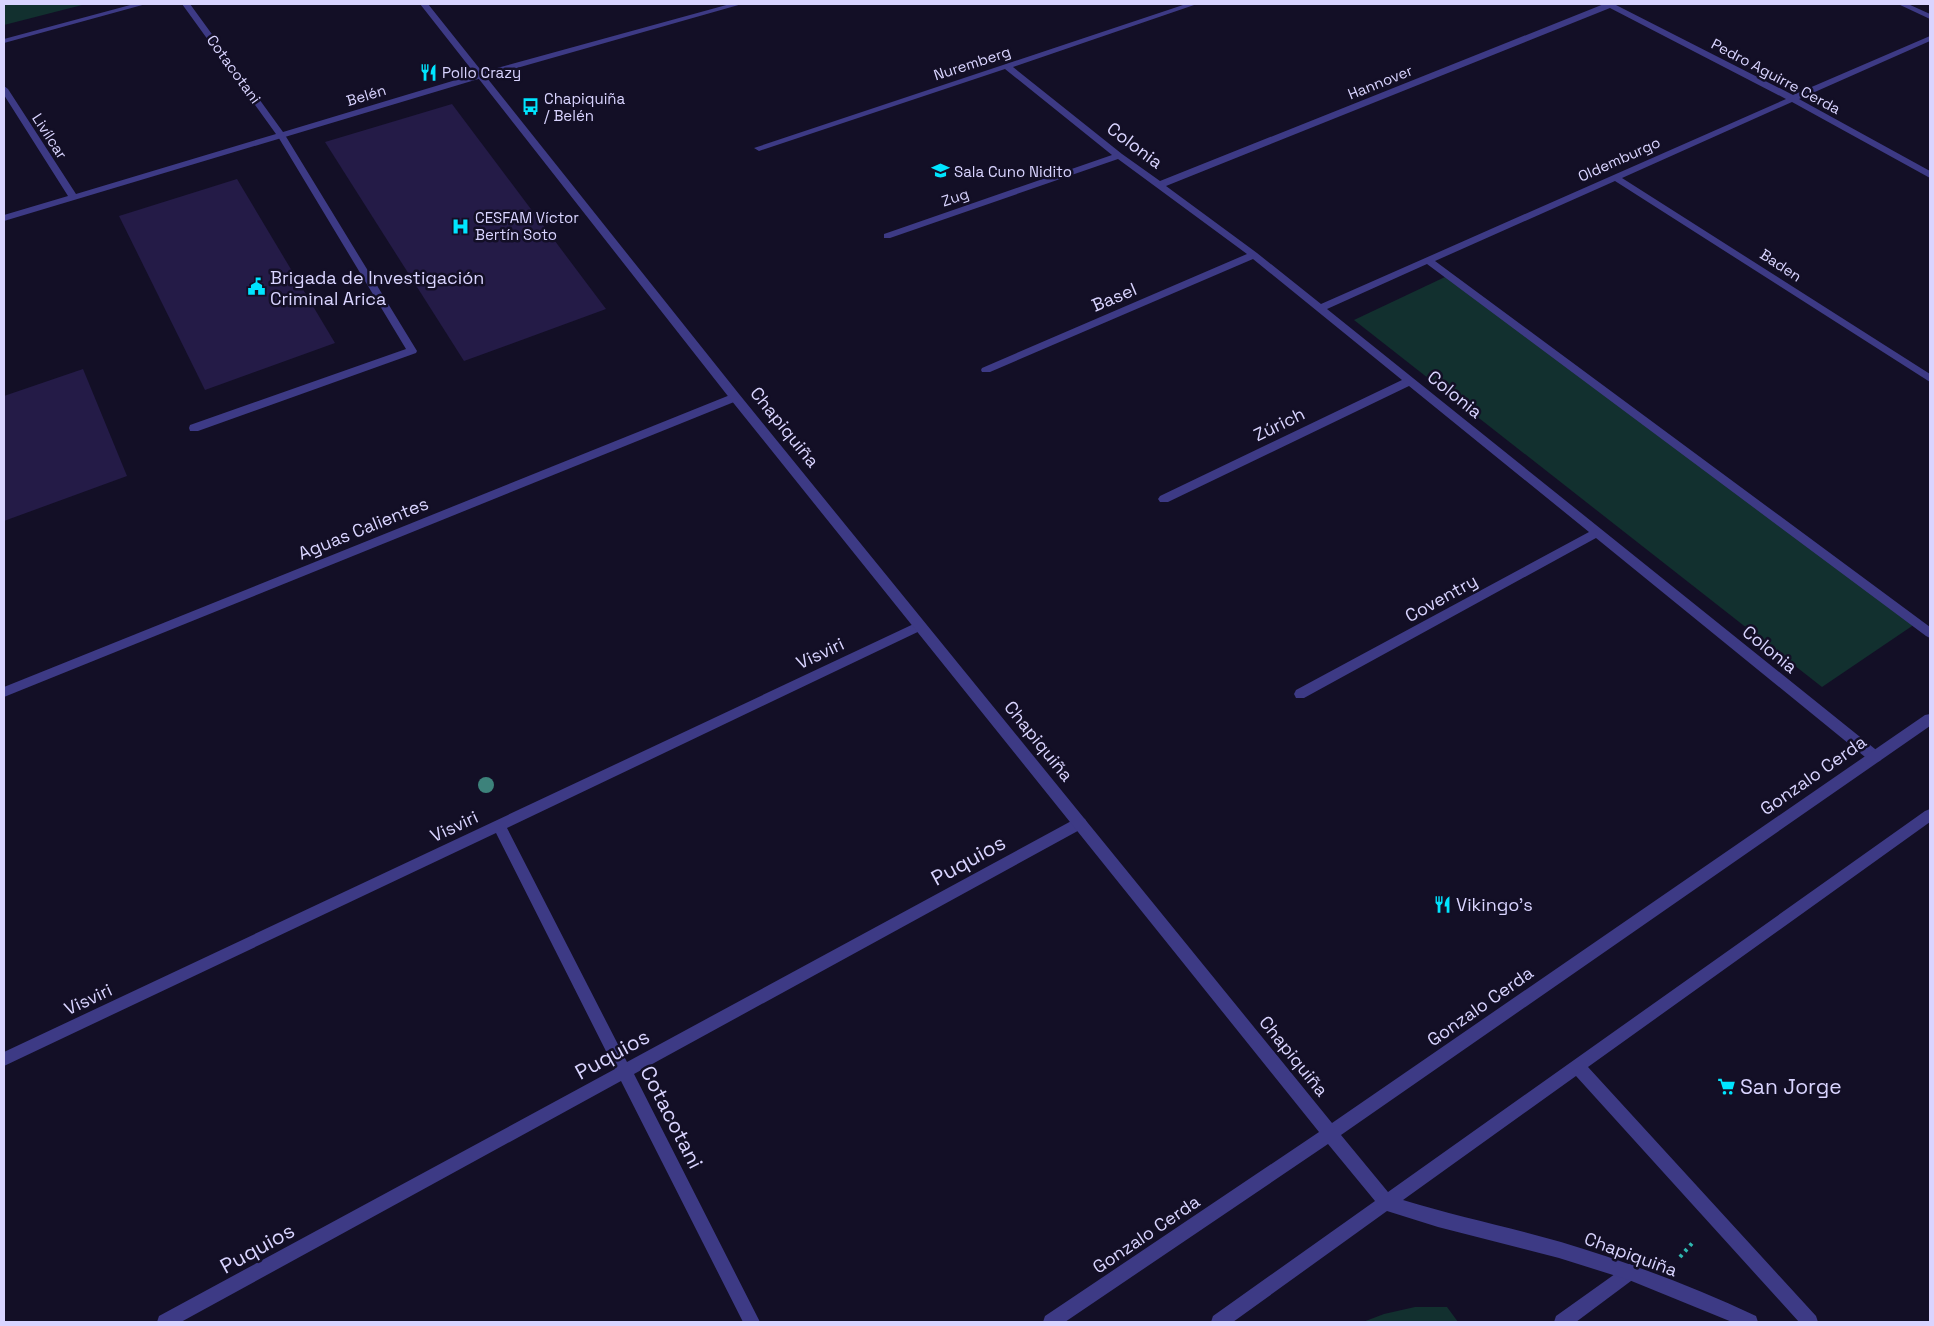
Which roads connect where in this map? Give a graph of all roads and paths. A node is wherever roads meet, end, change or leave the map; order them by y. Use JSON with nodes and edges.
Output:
{"nodes":[{"id":1,"x":142,"y":4,"type":"edge"},
{"id":2,"x":186,"y":4,"type":"edge"},
{"id":3,"x":424,"y":4,"type":"edge"},
{"id":4,"x":738,"y":4,"type":"edge"},
{"id":5,"x":1193,"y":4,"type":"edge"},
{"id":6,"x":1902,"y":4,"type":"edge"},
{"id":7,"x":1609,"y":5,"type":"edge"},
{"id":8,"x":1930,"y":17,"type":"edge"},
{"id":9,"x":1930,"y":38,"type":"edge"},
{"id":10,"x":4,"y":41,"type":"edge"},
{"id":11,"x":1007,"y":66,"type":"junction"},
{"id":12,"x":482,"y":75,"type":"junction"},
{"id":13,"x":4,"y":89,"type":"edge"},
{"id":14,"x":1793,"y":99,"type":"junction"},
{"id":15,"x":282,"y":135,"type":"junction"},
{"id":16,"x":760,"y":148,"type":"dead end"},
{"id":17,"x":1119,"y":156,"type":"junction"},
{"id":18,"x":1930,"y":175,"type":"edge"},
{"id":19,"x":1615,"y":177,"type":"junction"},
{"id":20,"x":1159,"y":184,"type":"junction"},
{"id":21,"x":73,"y":197,"type":"junction"},
{"id":22,"x":4,"y":218,"type":"edge"},
{"id":23,"x":887,"y":236,"type":"dead end"},
{"id":24,"x":1254,"y":255,"type":"junction"},
{"id":25,"x":1428,"y":260,"type":"junction"},
{"id":26,"x":1320,"y":308,"type":"junction"},
{"id":27,"x":986,"y":370,"type":"dead end"},
{"id":28,"x":1930,"y":379,"type":"edge"},
{"id":29,"x":1410,"y":381,"type":"junction"},
{"id":30,"x":735,"y":396,"type":"junction"},
{"id":31,"x":194,"y":428,"type":"dead end"},
{"id":32,"x":1164,"y":499,"type":"dead end"},
{"id":33,"x":1598,"y":532,"type":"junction"},
{"id":34,"x":920,"y":626,"type":"junction"},
{"id":35,"x":1930,"y":633,"type":"edge"},
{"id":36,"x":4,"y":692,"type":"edge"},
{"id":37,"x":1300,"y":694,"type":"dead end"},
{"id":38,"x":1930,"y":719,"type":"edge"},
{"id":39,"x":1876,"y":757,"type":"junction"},
{"id":40,"x":1930,"y":815,"type":"edge"},
{"id":41,"x":1080,"y":823,"type":"junction"},
{"id":42,"x":499,"y":825,"type":"junction"},
{"id":43,"x":4,"y":1059,"type":"edge"},
{"id":44,"x":1578,"y":1066,"type":"junction"},
{"id":45,"x":625,"y":1071,"type":"junction"},
{"id":46,"x":1331,"y":1133,"type":"junction"},
{"id":47,"x":1386,"y":1204,"type":"junction"},
{"id":48,"x":1629,"y":1272,"type":"junction"},
{"id":49,"x":165,"y":1322,"type":"edge"},
{"id":50,"x":752,"y":1322,"type":"edge"},
{"id":51,"x":1051,"y":1322,"type":"edge"},
{"id":52,"x":1220,"y":1322,"type":"edge"},
{"id":53,"x":1562,"y":1322,"type":"edge"},
{"id":54,"x":1750,"y":1322,"type":"edge"},
{"id":55,"x":1810,"y":1322,"type":"edge"}],
"edges":[{"from":1,"to":10,"type":"street"},
{"from":2,"to":15,"type":"street","name":"Cotacotani"},
{"from":3,"to":12,"type":"street","name":"Chapiquiña"},
{"from":4,"to":12,"type":"street","name":"Belén"},
{"from":5,"to":11,"type":"street","name":"Nuremberg"},
{"from":6,"to":8,"type":"street"},
{"from":7,"to":14,"type":"street","name":"Pedro Aguirre Cerda"},
{"from":7,"to":20,"type":"street","name":"Hannover"},
{"from":9,"to":14,"type":"street","name":"Oldemburgo"},
{"from":11,"to":16,"type":"street","name":"Nuremberg"},
{"from":11,"to":17,"type":"street","name":"Colonia"},
{"from":12,"to":15,"type":"street","name":"Belén"},
{"from":12,"to":30,"type":"street","name":"Chapiquiña"},
{"from":13,"to":21,"type":"street","name":"Livílcar"},
{"from":14,"to":18,"type":"street","name":"Pedro Aguirre Cerda"},
{"from":14,"to":19,"type":"street","name":"Oldemburgo"},
{"from":15,"to":21,"type":"street","name":"Belén"},
{"from":15,"to":31,"type":"street","name":"Cotacotani"},
{"from":17,"to":20,"type":"street","name":"Colonia"},
{"from":17,"to":23,"type":"street","name":"Zug"},
{"from":19,"to":25,"type":"street","name":"Oldemburgo"},
{"from":19,"to":28,"type":"street","name":"Baden"},
{"from":20,"to":24,"type":"street","name":"Colonia"},
{"from":21,"to":22,"type":"street","name":"Belén"},
{"from":24,"to":26,"type":"street","name":"Colonia"},
{"from":24,"to":27,"type":"street","name":"Basel"},
{"from":25,"to":26,"type":"street","name":"Oldemburgo"},
{"from":25,"to":35,"type":"street"},
{"from":26,"to":29,"type":"street","name":"Colonia"},
{"from":29,"to":32,"type":"street","name":"Zúrich"},
{"from":29,"to":33,"type":"street","name":"Colonia"},
{"from":30,"to":34,"type":"street","name":"Chapiquiña"},
{"from":30,"to":36,"type":"street","name":"Aguas Calientes"},
{"from":33,"to":37,"type":"street","name":"Coventry"},
{"from":33,"to":39,"type":"street","name":"Colonia"},
{"from":34,"to":41,"type":"street","name":"Chapiquiña"},
{"from":34,"to":42,"type":"street","name":"Visviri"},
{"from":38,"to":39,"type":"street","name":"Gonzalo Cerda"},
{"from":39,"to":46,"type":"street","name":"Gonzalo Cerda"},
{"from":40,"to":44,"type":"street"},
{"from":41,"to":45,"type":"street","name":"Puquios"},
{"from":41,"to":46,"type":"street","name":"Chapiquiña"},
{"from":42,"to":43,"type":"street","name":"Visviri"},
{"from":42,"to":45,"type":"street","name":"Cotacotani"},
{"from":44,"to":47,"type":"street"},
{"from":44,"to":55,"type":"street"},
{"from":45,"to":49,"type":"street","name":"Puquios"},
{"from":45,"to":50,"type":"street","name":"Cotacotani"},
{"from":46,"to":47,"type":"street","name":"Chapiquiña"},
{"from":46,"to":51,"type":"street","name":"Gonzalo Cerda"},
{"from":47,"to":48,"type":"street","name":"Chapiquiña"},
{"from":47,"to":52,"type":"street"},
{"from":48,"to":53,"type":"street"},
{"from":48,"to":54,"type":"street","name":"Chapiquiña"}]}
